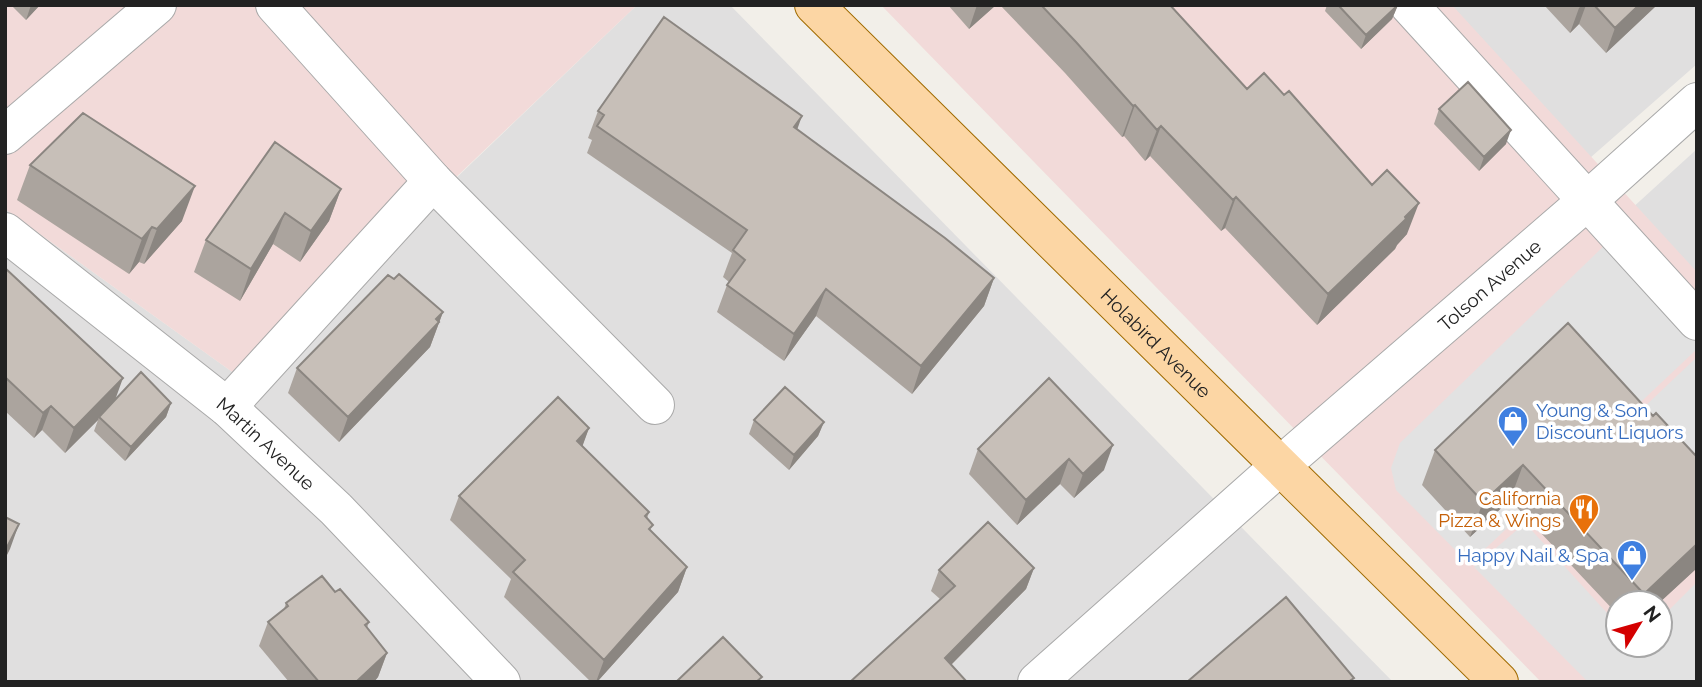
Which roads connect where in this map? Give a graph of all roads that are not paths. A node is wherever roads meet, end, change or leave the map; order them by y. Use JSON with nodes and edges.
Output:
{"nodes":[{"id":1,"x":157,"y":5,"type":"edge"},
{"id":2,"x":275,"y":5,"type":"edge"},
{"id":3,"x":814,"y":5,"type":"edge"},
{"id":4,"x":1409,"y":5,"type":"edge"},
{"id":5,"x":1697,"y":102,"type":"edge"},
{"id":6,"x":5,"y":135,"type":"edge"},
{"id":7,"x":433,"y":181,"type":"junction"},
{"id":8,"x":1587,"y":201,"type":"junction"},
{"id":9,"x":5,"y":232,"type":"edge"},
{"id":10,"x":1697,"y":321,"type":"edge"},
{"id":11,"x":654,"y":405,"type":"dead end"},
{"id":12,"x":227,"y":407,"type":"junction"},
{"id":13,"x":1280,"y":466,"type":"junction"},
{"id":14,"x":501,"y":682,"type":"edge"},
{"id":15,"x":1037,"y":682,"type":"edge"},
{"id":16,"x":1499,"y":682,"type":"edge"}],
"edges":[{"from":1,"to":6,"type":"street"},
{"from":2,"to":7,"type":"street"},
{"from":3,"to":13,"type":"main road","name":"Holabird Avenue"},
{"from":4,"to":8,"type":"street"},
{"from":5,"to":8,"type":"street","name":"Tolson Avenue"},
{"from":7,"to":11,"type":"street"},
{"from":7,"to":12,"type":"street"},
{"from":8,"to":10,"type":"street"},
{"from":8,"to":13,"type":"street","name":"Tolson Avenue"},
{"from":9,"to":12,"type":"street","name":"Martin Avenue"},
{"from":12,"to":14,"type":"street","name":"Martin Avenue"},
{"from":13,"to":15,"type":"street","name":"Tolson Avenue"},
{"from":13,"to":16,"type":"main road","name":"Holabird Avenue"}]}
